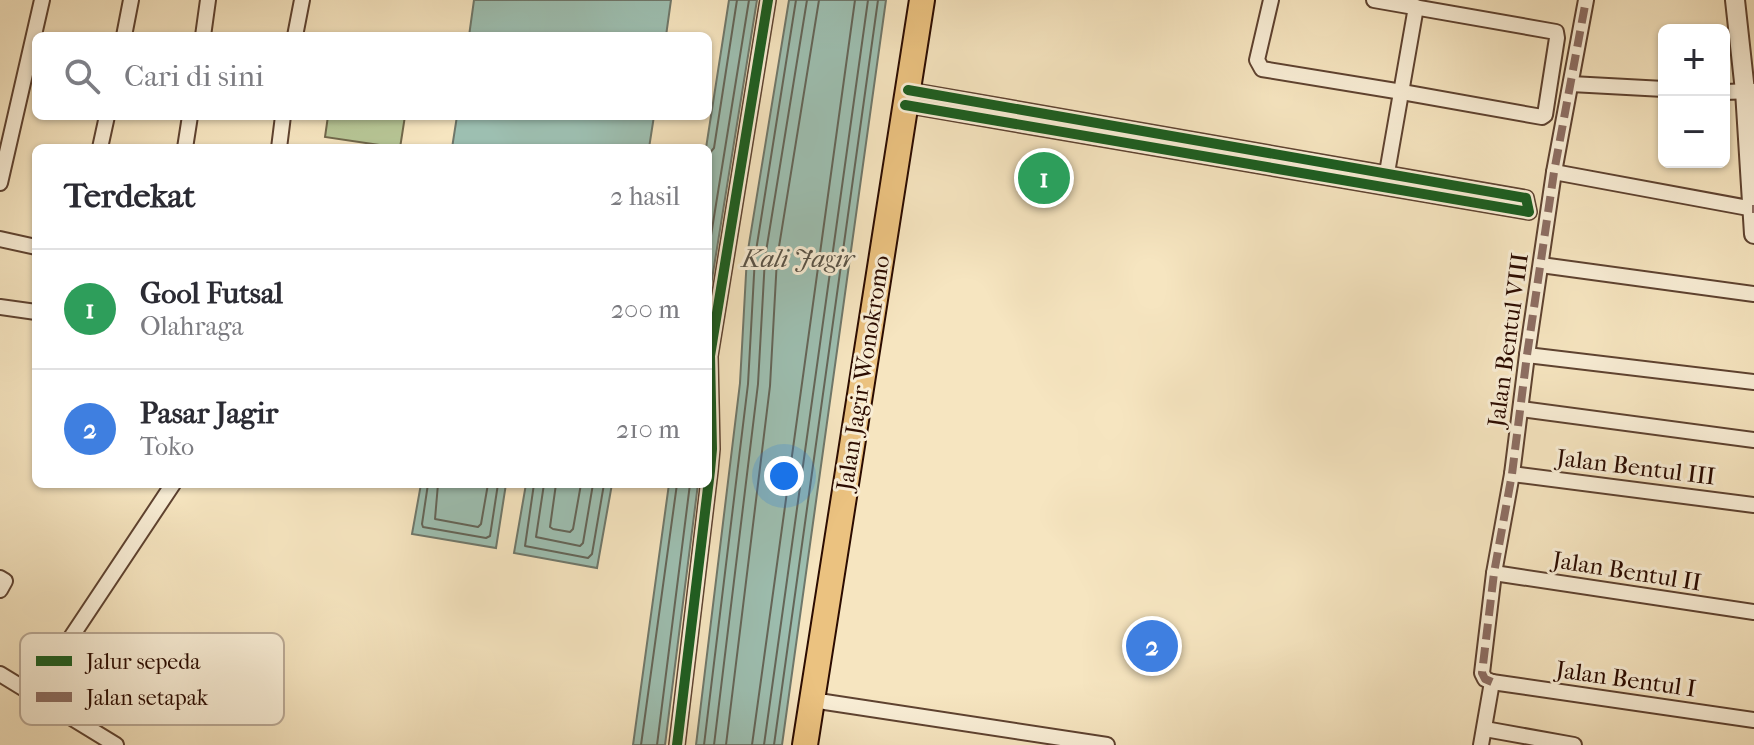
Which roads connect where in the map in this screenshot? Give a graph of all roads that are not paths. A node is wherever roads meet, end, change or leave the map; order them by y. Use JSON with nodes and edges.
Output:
{"nodes":[{"id":1,"x":42,"y":0,"type":"edge"},
{"id":2,"x":131,"y":0,"type":"edge"},
{"id":3,"x":208,"y":0,"type":"edge"},
{"id":4,"x":302,"y":0,"type":"edge"},
{"id":5,"x":768,"y":0,"type":"edge"},
{"id":6,"x":922,"y":0,"type":"edge"},
{"id":7,"x":936,"y":0,"type":"edge"},
{"id":8,"x":1271,"y":0,"type":"edge"},
{"id":9,"x":1374,"y":0,"type":"edge"},
{"id":10,"x":1586,"y":0,"type":"edge"},
{"id":11,"x":1735,"y":0,"type":"edge"},
{"id":12,"x":1416,"y":7,"type":"junction"},
{"id":13,"x":35,"y":32,"type":"edge"},
{"id":14,"x":125,"y":32,"type":"edge"},
{"id":15,"x":204,"y":32,"type":"edge"},
{"id":16,"x":296,"y":32,"type":"edge"},
{"id":17,"x":32,"y":44,"type":"edge"},
{"id":18,"x":1571,"y":84,"type":"junction"},
{"id":19,"x":1658,"y":89,"type":"edge"},
{"id":20,"x":1750,"y":91,"type":"edge"},
{"id":21,"x":1402,"y":92,"type":"junction"},
{"id":22,"x":1730,"y":92,"type":"edge"},
{"id":23,"x":913,"y":99,"type":"junction"},
{"id":24,"x":106,"y":120,"type":"edge"},
{"id":25,"x":189,"y":120,"type":"edge"},
{"id":26,"x":282,"y":120,"type":"edge"},
{"id":27,"x":101,"y":144,"type":"edge"},
{"id":28,"x":186,"y":144,"type":"edge"},
{"id":29,"x":280,"y":144,"type":"edge"},
{"id":30,"x":1554,"y":172,"type":"junction"},
{"id":31,"x":1386,"y":180,"type":"junction"},
{"id":32,"x":0,"y":183,"type":"edge"},
{"id":33,"x":1753,"y":209,"type":"edge"},
{"id":34,"x":1754,"y":234,"type":"edge"},
{"id":35,"x":0,"y":239,"type":"edge"},
{"id":36,"x":32,"y":246,"type":"edge"},
{"id":37,"x":1541,"y":265,"type":"junction"},
{"id":38,"x":1754,"y":294,"type":"edge"},
{"id":39,"x":0,"y":307,"type":"edge"},
{"id":40,"x":32,"y":311,"type":"edge"},
{"id":41,"x":879,"y":317,"type":"junction"},
{"id":42,"x":712,"y":344,"type":"edge"},
{"id":43,"x":1527,"y":355,"type":"junction"},
{"id":44,"x":1754,"y":382,"type":"edge"},
{"id":45,"x":1521,"y":409,"type":"junction"},
{"id":46,"x":1754,"y":440,"type":"edge"},
{"id":47,"x":1512,"y":474,"type":"junction"},
{"id":48,"x":170,"y":488,"type":"edge"},
{"id":49,"x":708,"y":488,"type":"edge"},
{"id":50,"x":1754,"y":505,"type":"edge"},
{"id":51,"x":1494,"y":573,"type":"junction"},
{"id":52,"x":0,"y":578,"type":"edge"},
{"id":53,"x":0,"y":590,"type":"edge"},
{"id":54,"x":1754,"y":612,"type":"edge"},
{"id":55,"x":74,"y":633,"type":"edge"},
{"id":56,"x":0,"y":674,"type":"edge"},
{"id":57,"x":1492,"y":682,"type":"junction"},
{"id":58,"x":20,"y":685,"type":"edge"},
{"id":59,"x":825,"y":702,"type":"junction"},
{"id":60,"x":1754,"y":720,"type":"edge"},
{"id":61,"x":84,"y":725,"type":"edge"},
{"id":62,"x":1485,"y":729,"type":"junction"},
{"id":63,"x":116,"y":745,"type":"edge"},
{"id":64,"x":677,"y":745,"type":"edge"},
{"id":65,"x":805,"y":745,"type":"edge"},
{"id":66,"x":819,"y":745,"type":"edge"},
{"id":67,"x":1107,"y":745,"type":"edge"},
{"id":68,"x":1481,"y":745,"type":"edge"},
{"id":69,"x":1574,"y":745,"type":"edge"}],
"edges":[{"from":1,"to":13,"type":"street"},
{"from":2,"to":14,"type":"street"},
{"from":3,"to":15,"type":"street"},
{"from":4,"to":16,"type":"street"},
{"from":5,"to":42,"type":"street"},
{"from":6,"to":23,"type":"main road","name":"Jalan Jagir Wonokromo"},
{"from":7,"to":23,"type":"main road","name":"Jalan Jagir Wonokromo"},
{"from":8,"to":21,"type":"street"},
{"from":9,"to":12,"type":"street"},
{"from":10,"to":18,"type":"street","name":"Jalan Bentul VIII"},
{"from":11,"to":20,"type":"street"},
{"from":12,"to":21,"type":"street"},
{"from":12,"to":21,"type":"street"},
{"from":17,"to":32,"type":"street"},
{"from":18,"to":19,"type":"street"},
{"from":18,"to":30,"type":"street","name":"Jalan Bentul VIII"},
{"from":20,"to":22,"type":"street"},
{"from":20,"to":33,"type":"street"},
{"from":21,"to":31,"type":"street"},
{"from":23,"to":31,"type":"street"},
{"from":23,"to":41,"type":"main road","name":"Jalan Jagir Wonokromo"},
{"from":24,"to":27,"type":"street"},
{"from":25,"to":28,"type":"street"},
{"from":26,"to":29,"type":"street"},
{"from":30,"to":33,"type":"street"},
{"from":30,"to":37,"type":"street","name":"Jalan Bentul VIII"},
{"from":31,"to":31,"type":"street"},
{"from":33,"to":34,"type":"street"},
{"from":35,"to":36,"type":"street"},
{"from":37,"to":38,"type":"street"},
{"from":37,"to":43,"type":"street","name":"Jalan Bentul VIII"},
{"from":39,"to":40,"type":"street"},
{"from":41,"to":59,"type":"main road","name":"Jalan Jagir Wonokromo"},
{"from":41,"to":65,"type":"main road","name":"Jalan Jagir Wonokromo"},
{"from":43,"to":44,"type":"street"},
{"from":43,"to":45,"type":"street","name":"Jalan Bentul VIII"},
{"from":45,"to":46,"type":"street"},
{"from":45,"to":47,"type":"street","name":"Jalan Bentul VIII"},
{"from":47,"to":50,"type":"street","name":"Jalan Bentul III"},
{"from":47,"to":51,"type":"street","name":"Jalan Bentul VIII"},
{"from":48,"to":55,"type":"street"},
{"from":49,"to":64,"type":"street"},
{"from":51,"to":54,"type":"street","name":"Jalan Bentul II"},
{"from":51,"to":57,"type":"street","name":"Jalan Bentul VIII"},
{"from":52,"to":53,"type":"street"},
{"from":56,"to":58,"type":"street"},
{"from":57,"to":60,"type":"street","name":"Jalan Bentul I"},
{"from":57,"to":62,"type":"street"},
{"from":59,"to":66,"type":"main road","name":"Jalan Jagir Wonokromo"},
{"from":59,"to":67,"type":"street"},
{"from":61,"to":63,"type":"street"},
{"from":62,"to":68,"type":"street"},
{"from":62,"to":69,"type":"street"}]}
